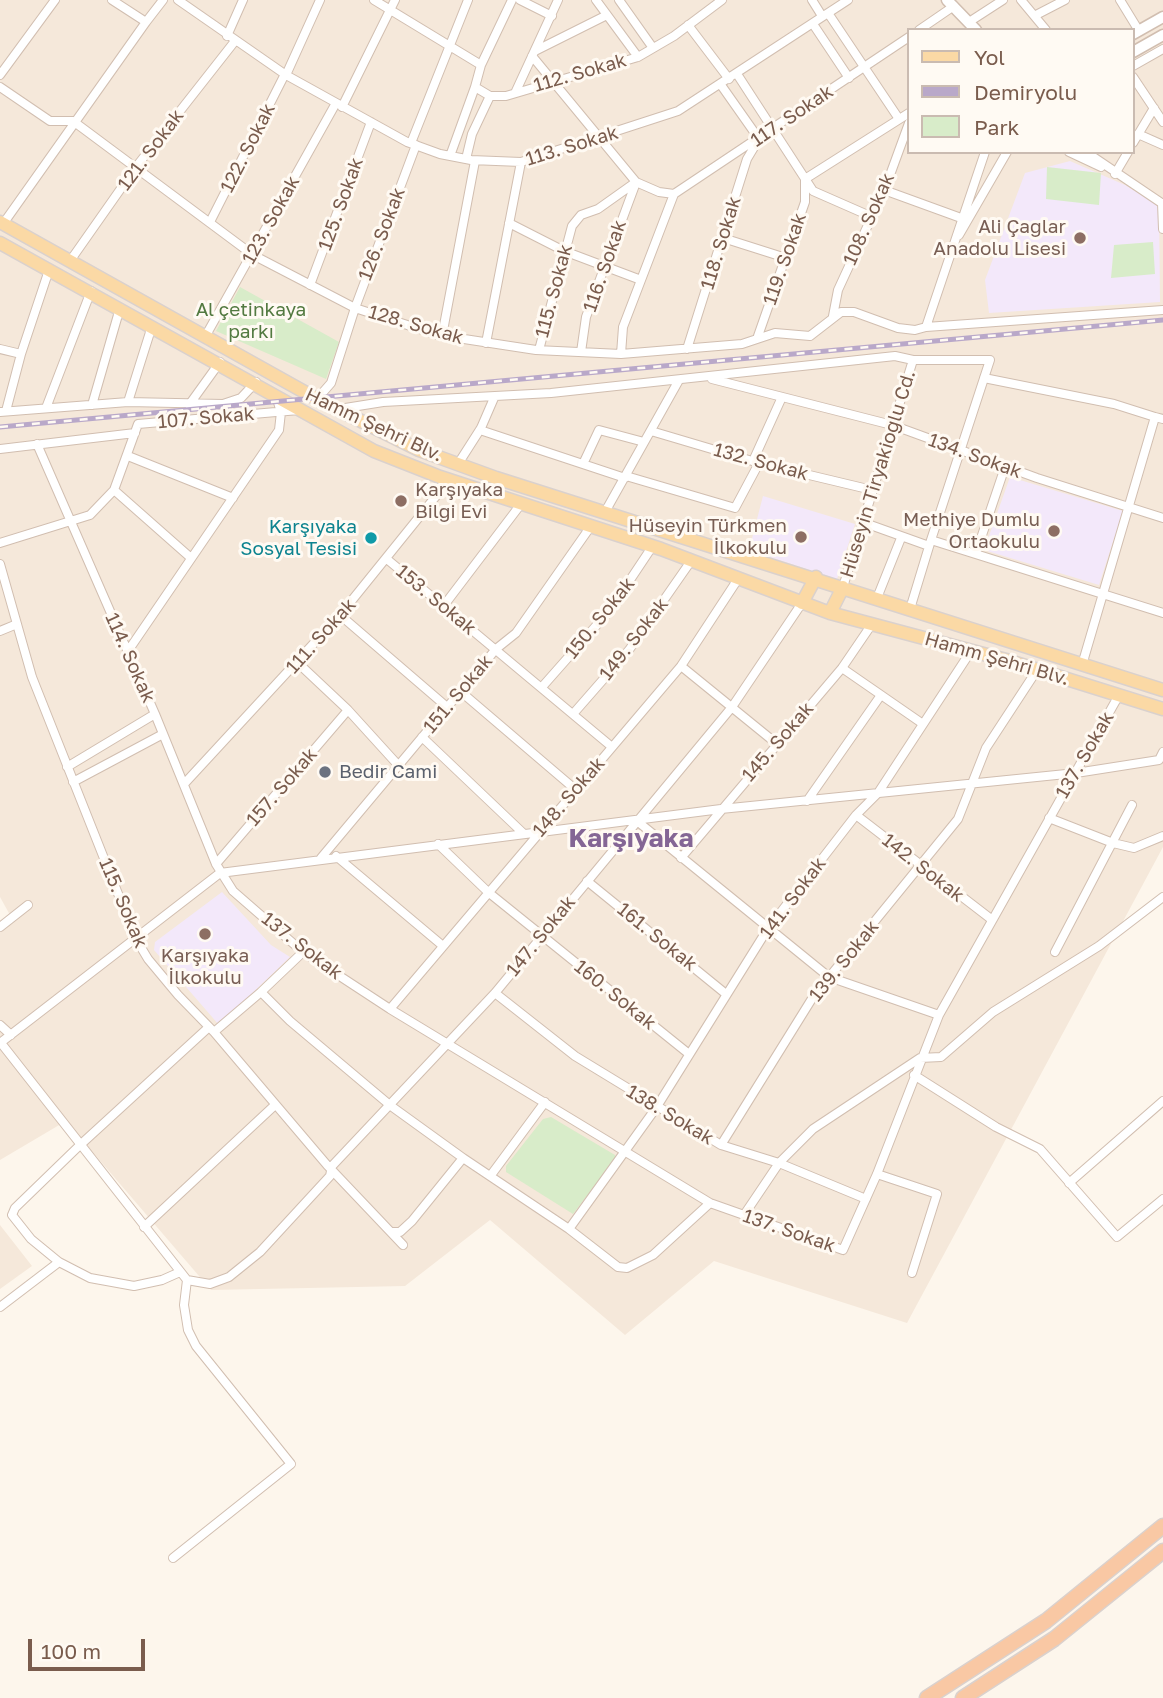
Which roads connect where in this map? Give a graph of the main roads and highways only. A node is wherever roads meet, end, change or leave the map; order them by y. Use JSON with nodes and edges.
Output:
{"nodes":[{"id":1,"x":2,"y":223,"type":"edge"},
{"id":2,"x":0,"y":243,"type":"edge"},
{"id":3,"x":816,"y":577,"type":"junction"},
{"id":4,"x":843,"y":587,"type":"junction"},
{"id":5,"x":802,"y":603,"type":"junction"},
{"id":6,"x":831,"y":612,"type":"junction"},
{"id":7,"x":1163,"y":690,"type":"edge"},
{"id":8,"x":1163,"y":709,"type":"edge"},
{"id":9,"x":1163,"y":1526,"type":"edge"},
{"id":10,"x":1163,"y":1551,"type":"edge"},
{"id":11,"x":927,"y":1698,"type":"edge"},
{"id":12,"x":963,"y":1698,"type":"edge"}],
"edges":[{"from":1,"to":3,"type":"main road","name":"Hamm Şehri Blv."},
{"from":2,"to":5,"type":"main road","name":"Hamm Şehri Blv."},
{"from":3,"to":4,"type":"main road","name":"Hamm Şehri Blv."},
{"from":3,"to":5,"type":"main road"},
{"from":4,"to":6,"type":"main road"},
{"from":4,"to":7,"type":"main road","name":"Hamm Şehri Blv."},
{"from":5,"to":6,"type":"main road","name":"Hamm Şehri Blv."},
{"from":6,"to":8,"type":"main road","name":"Hamm Şehri Blv."},
{"from":9,"to":11,"type":"highway"},
{"from":10,"to":12,"type":"highway"}]}
